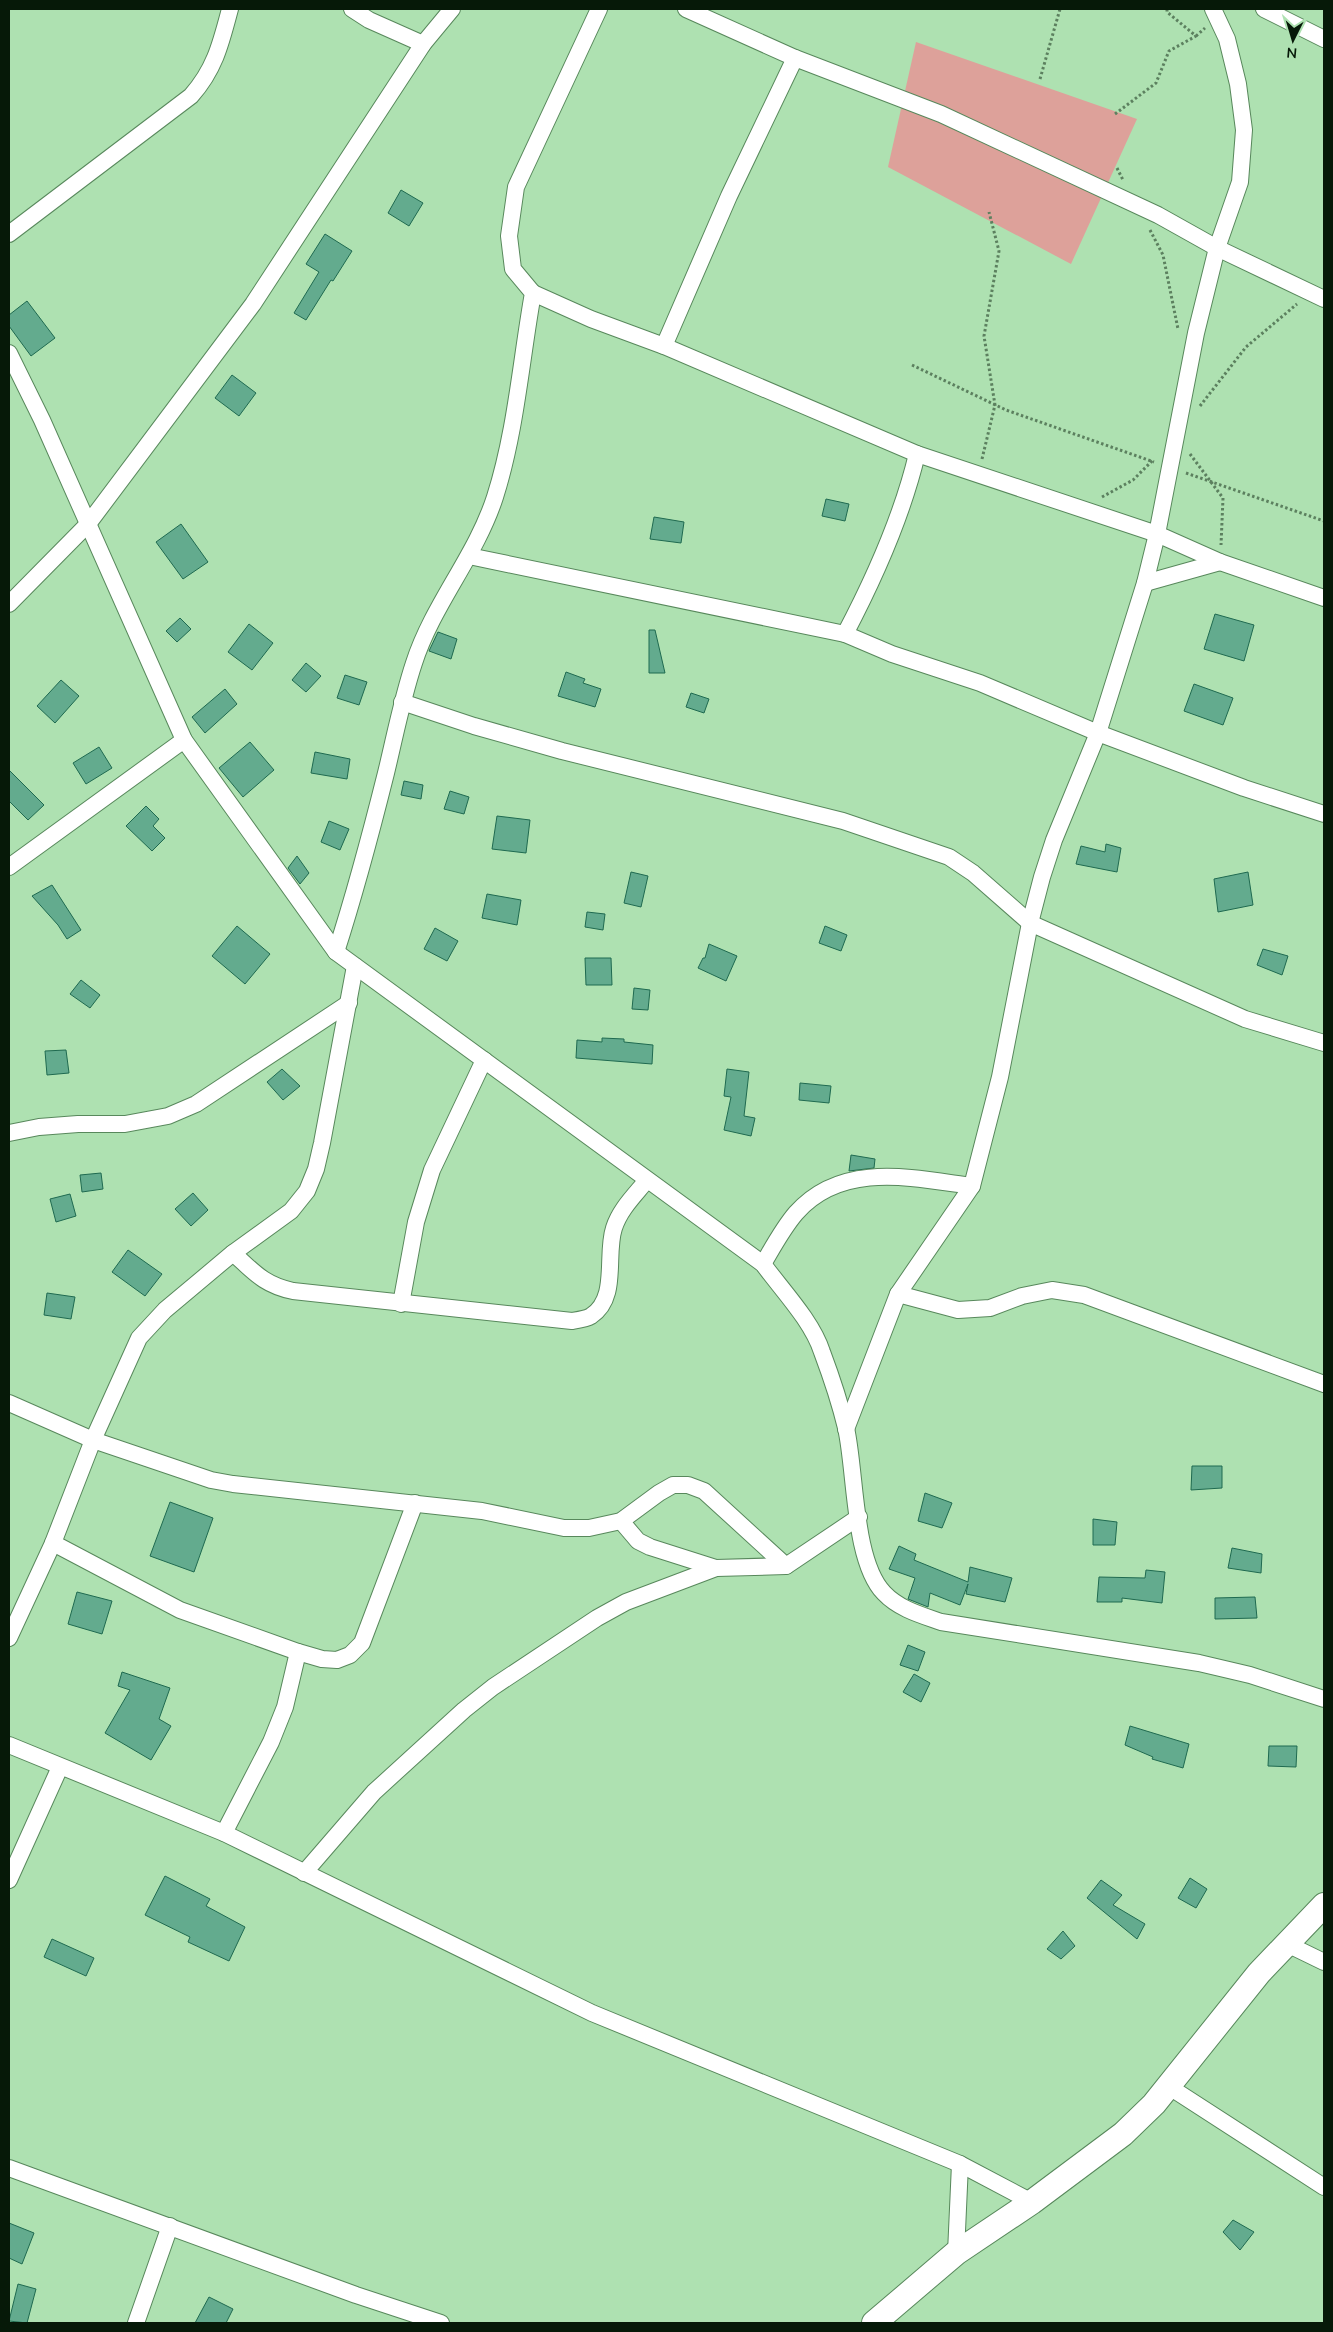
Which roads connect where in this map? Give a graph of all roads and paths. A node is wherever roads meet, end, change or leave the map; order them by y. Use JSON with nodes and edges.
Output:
{"nodes":[{"id":1,"x":230,"y":9,"type":"edge"},
{"id":2,"x":352,"y":9,"type":"edge"},
{"id":3,"x":452,"y":9,"type":"edge"},
{"id":4,"x":599,"y":9,"type":"edge"},
{"id":5,"x":686,"y":9,"type":"edge"},
{"id":6,"x":1060,"y":9,"type":"edge"},
{"id":7,"x":1167,"y":9,"type":"edge"},
{"id":8,"x":1213,"y":9,"type":"edge"},
{"id":9,"x":1264,"y":9,"type":"edge"},
{"id":10,"x":1324,"y":39,"type":"edge"},
{"id":11,"x":422,"y":44,"type":"junction"},
{"id":12,"x":795,"y":58,"type":"junction"},
{"id":13,"x":1040,"y":79,"type":"dead end"},
{"id":14,"x":1115,"y":114,"type":"dead end"},
{"id":15,"x":1117,"y":168,"type":"dead end"},
{"id":16,"x":1126,"y":185,"type":"dead end"},
{"id":17,"x":989,"y":212,"type":"dead end"},
{"id":18,"x":1149,"y":229,"type":"dead end"},
{"id":19,"x":9,"y":234,"type":"edge"},
{"id":20,"x":1217,"y":248,"type":"junction"},
{"id":21,"x":533,"y":293,"type":"junction"},
{"id":22,"x":1317,"y":296,"type":"edge"},
{"id":23,"x":1180,"y":337,"type":"dead end"},
{"id":24,"x":664,"y":346,"type":"junction"},
{"id":25,"x":9,"y":353,"type":"edge"},
{"id":26,"x":912,"y":365,"type":"dead end"},
{"id":27,"x":995,"y":405,"type":"junction"},
{"id":28,"x":1176,"y":436,"type":"junction"},
{"id":29,"x":917,"y":454,"type":"junction"},
{"id":30,"x":1156,"y":463,"type":"dead end"},
{"id":31,"x":1185,"y":472,"type":"dead end"},
{"id":32,"x":978,"y":474,"type":"junction"},
{"id":33,"x":1082,"y":509,"type":"junction"},
{"id":34,"x":1324,"y":521,"type":"edge"},
{"id":35,"x":88,"y":524,"type":"junction"},
{"id":36,"x":1158,"y":534,"type":"junction"},
{"id":37,"x":469,"y":556,"type":"junction"},
{"id":38,"x":1220,"y":562,"type":"junction"},
{"id":39,"x":1145,"y":583,"type":"junction"},
{"id":40,"x":1324,"y":598,"type":"edge"},
{"id":41,"x":9,"y":604,"type":"edge"},
{"id":42,"x":845,"y":634,"type":"junction"},
{"id":43,"x":402,"y":702,"type":"junction"},
{"id":44,"x":1098,"y":733,"type":"junction"},
{"id":45,"x":184,"y":740,"type":"junction"},
{"id":46,"x":1324,"y":814,"type":"edge"},
{"id":47,"x":9,"y":867,"type":"edge"},
{"id":48,"x":1030,"y":923,"type":"junction"},
{"id":49,"x":336,"y":952,"type":"junction"},
{"id":50,"x":355,"y":966,"type":"junction"},
{"id":51,"x":349,"y":1002,"type":"junction"},
{"id":52,"x":1324,"y":1043,"type":"edge"},
{"id":53,"x":484,"y":1060,"type":"junction"},
{"id":54,"x":9,"y":1133,"type":"edge"},
{"id":55,"x":647,"y":1180,"type":"junction"},
{"id":56,"x":972,"y":1186,"type":"junction"},
{"id":57,"x":234,"y":1252,"type":"junction"},
{"id":58,"x":762,"y":1264,"type":"junction"},
{"id":59,"x":898,"y":1294,"type":"junction"},
{"id":60,"x":401,"y":1304,"type":"junction"},
{"id":61,"x":1324,"y":1384,"type":"edge"},
{"id":62,"x":9,"y":1404,"type":"edge"},
{"id":63,"x":846,"y":1429,"type":"junction"},
{"id":64,"x":93,"y":1440,"type":"junction"},
{"id":65,"x":415,"y":1504,"type":"junction"},
{"id":66,"x":859,"y":1517,"type":"junction"},
{"id":67,"x":621,"y":1521,"type":"junction"},
{"id":68,"x":53,"y":1543,"type":"junction"},
{"id":69,"x":786,"y":1566,"type":"junction"},
{"id":70,"x":716,"y":1568,"type":"junction"},
{"id":71,"x":9,"y":1638,"type":"edge"},
{"id":72,"x":298,"y":1652,"type":"junction"},
{"id":73,"x":1324,"y":1699,"type":"edge"},
{"id":74,"x":9,"y":1745,"type":"edge"},
{"id":75,"x":60,"y":1767,"type":"junction"},
{"id":76,"x":224,"y":1833,"type":"junction"},
{"id":77,"x":304,"y":1874,"type":"junction"},
{"id":78,"x":9,"y":1880,"type":"edge"},
{"id":79,"x":1324,"y":1905,"type":"edge"},
{"id":80,"x":1287,"y":1944,"type":"junction"},
{"id":81,"x":1324,"y":1962,"type":"edge"},
{"id":82,"x":1168,"y":2086,"type":"junction"},
{"id":83,"x":960,"y":2164,"type":"junction"},
{"id":84,"x":9,"y":2168,"type":"edge"},
{"id":85,"x":1324,"y":2187,"type":"edge"},
{"id":86,"x":1032,"y":2202,"type":"junction"},
{"id":87,"x":170,"y":2226,"type":"junction"},
{"id":88,"x":956,"y":2253,"type":"junction"},
{"id":89,"x":136,"y":2323,"type":"edge"},
{"id":90,"x":441,"y":2323,"type":"edge"},
{"id":91,"x":874,"y":2323,"type":"edge"}],
"edges":[{"from":1,"to":19,"type":"street"},
{"from":2,"to":11,"type":"street"},
{"from":3,"to":11,"type":"street"},
{"from":4,"to":21,"type":"street"},
{"from":5,"to":12,"type":"street"},
{"from":6,"to":13,"type":"path"},
{"from":7,"to":14,"type":"path"},
{"from":8,"to":20,"type":"street"},
{"from":9,"to":10,"type":"street"},
{"from":11,"to":35,"type":"street"},
{"from":12,"to":20,"type":"street"},
{"from":12,"to":24,"type":"street"},
{"from":15,"to":16,"type":"path"},
{"from":17,"to":27,"type":"path"},
{"from":18,"to":23,"type":"path"},
{"from":20,"to":22,"type":"street"},
{"from":20,"to":28,"type":"street"},
{"from":21,"to":24,"type":"street"},
{"from":21,"to":37,"type":"street"},
{"from":22,"to":28,"type":"path"},
{"from":24,"to":29,"type":"street"},
{"from":25,"to":35,"type":"street"},
{"from":26,"to":27,"type":"path"},
{"from":27,"to":30,"type":"path"},
{"from":27,"to":32,"type":"path"},
{"from":28,"to":33,"type":"path"},
{"from":28,"to":36,"type":"street"},
{"from":28,"to":38,"type":"path"},
{"from":29,"to":32,"type":"street"},
{"from":29,"to":42,"type":"street"},
{"from":31,"to":34,"type":"path"},
{"from":32,"to":33,"type":"street"},
{"from":33,"to":36,"type":"street"},
{"from":35,"to":41,"type":"street"},
{"from":35,"to":45,"type":"street"},
{"from":36,"to":38,"type":"street"},
{"from":36,"to":39,"type":"street"},
{"from":37,"to":42,"type":"street"},
{"from":37,"to":43,"type":"street"},
{"from":38,"to":39,"type":"street"},
{"from":38,"to":40,"type":"street"},
{"from":39,"to":44,"type":"street"},
{"from":42,"to":44,"type":"street"},
{"from":43,"to":48,"type":"street"},
{"from":43,"to":49,"type":"street"},
{"from":44,"to":46,"type":"street"},
{"from":44,"to":48,"type":"street"},
{"from":45,"to":47,"type":"street"},
{"from":45,"to":49,"type":"street"},
{"from":48,"to":52,"type":"street"},
{"from":48,"to":56,"type":"street"},
{"from":49,"to":50,"type":"street"},
{"from":50,"to":51,"type":"street"},
{"from":50,"to":53,"type":"street"},
{"from":51,"to":54,"type":"street"},
{"from":51,"to":57,"type":"street"},
{"from":53,"to":55,"type":"street"},
{"from":53,"to":60,"type":"street"},
{"from":55,"to":58,"type":"street"},
{"from":55,"to":60,"type":"street"},
{"from":56,"to":58,"type":"street"},
{"from":56,"to":59,"type":"street"},
{"from":57,"to":60,"type":"street"},
{"from":57,"to":64,"type":"street"},
{"from":58,"to":63,"type":"street"},
{"from":59,"to":61,"type":"street"},
{"from":59,"to":63,"type":"street"},
{"from":62,"to":64,"type":"street"},
{"from":63,"to":66,"type":"street"},
{"from":64,"to":65,"type":"street"},
{"from":64,"to":68,"type":"street"},
{"from":65,"to":67,"type":"street"},
{"from":65,"to":72,"type":"street"},
{"from":66,"to":69,"type":"street"},
{"from":66,"to":73,"type":"street"},
{"from":67,"to":69,"type":"street"},
{"from":67,"to":70,"type":"street"},
{"from":68,"to":71,"type":"street"},
{"from":68,"to":72,"type":"street"},
{"from":69,"to":70,"type":"street"},
{"from":70,"to":77,"type":"street"},
{"from":72,"to":76,"type":"street"},
{"from":74,"to":75,"type":"street"},
{"from":75,"to":76,"type":"street"},
{"from":75,"to":78,"type":"street"},
{"from":76,"to":77,"type":"street"},
{"from":77,"to":83,"type":"street"},
{"from":79,"to":80,"type":"street"},
{"from":80,"to":81,"type":"street"},
{"from":80,"to":82,"type":"street"},
{"from":82,"to":85,"type":"street"},
{"from":82,"to":86,"type":"street"},
{"from":83,"to":86,"type":"street"},
{"from":83,"to":88,"type":"street"},
{"from":84,"to":87,"type":"street"},
{"from":86,"to":88,"type":"street"},
{"from":87,"to":89,"type":"street"},
{"from":87,"to":90,"type":"street"},
{"from":88,"to":91,"type":"street"}]}
